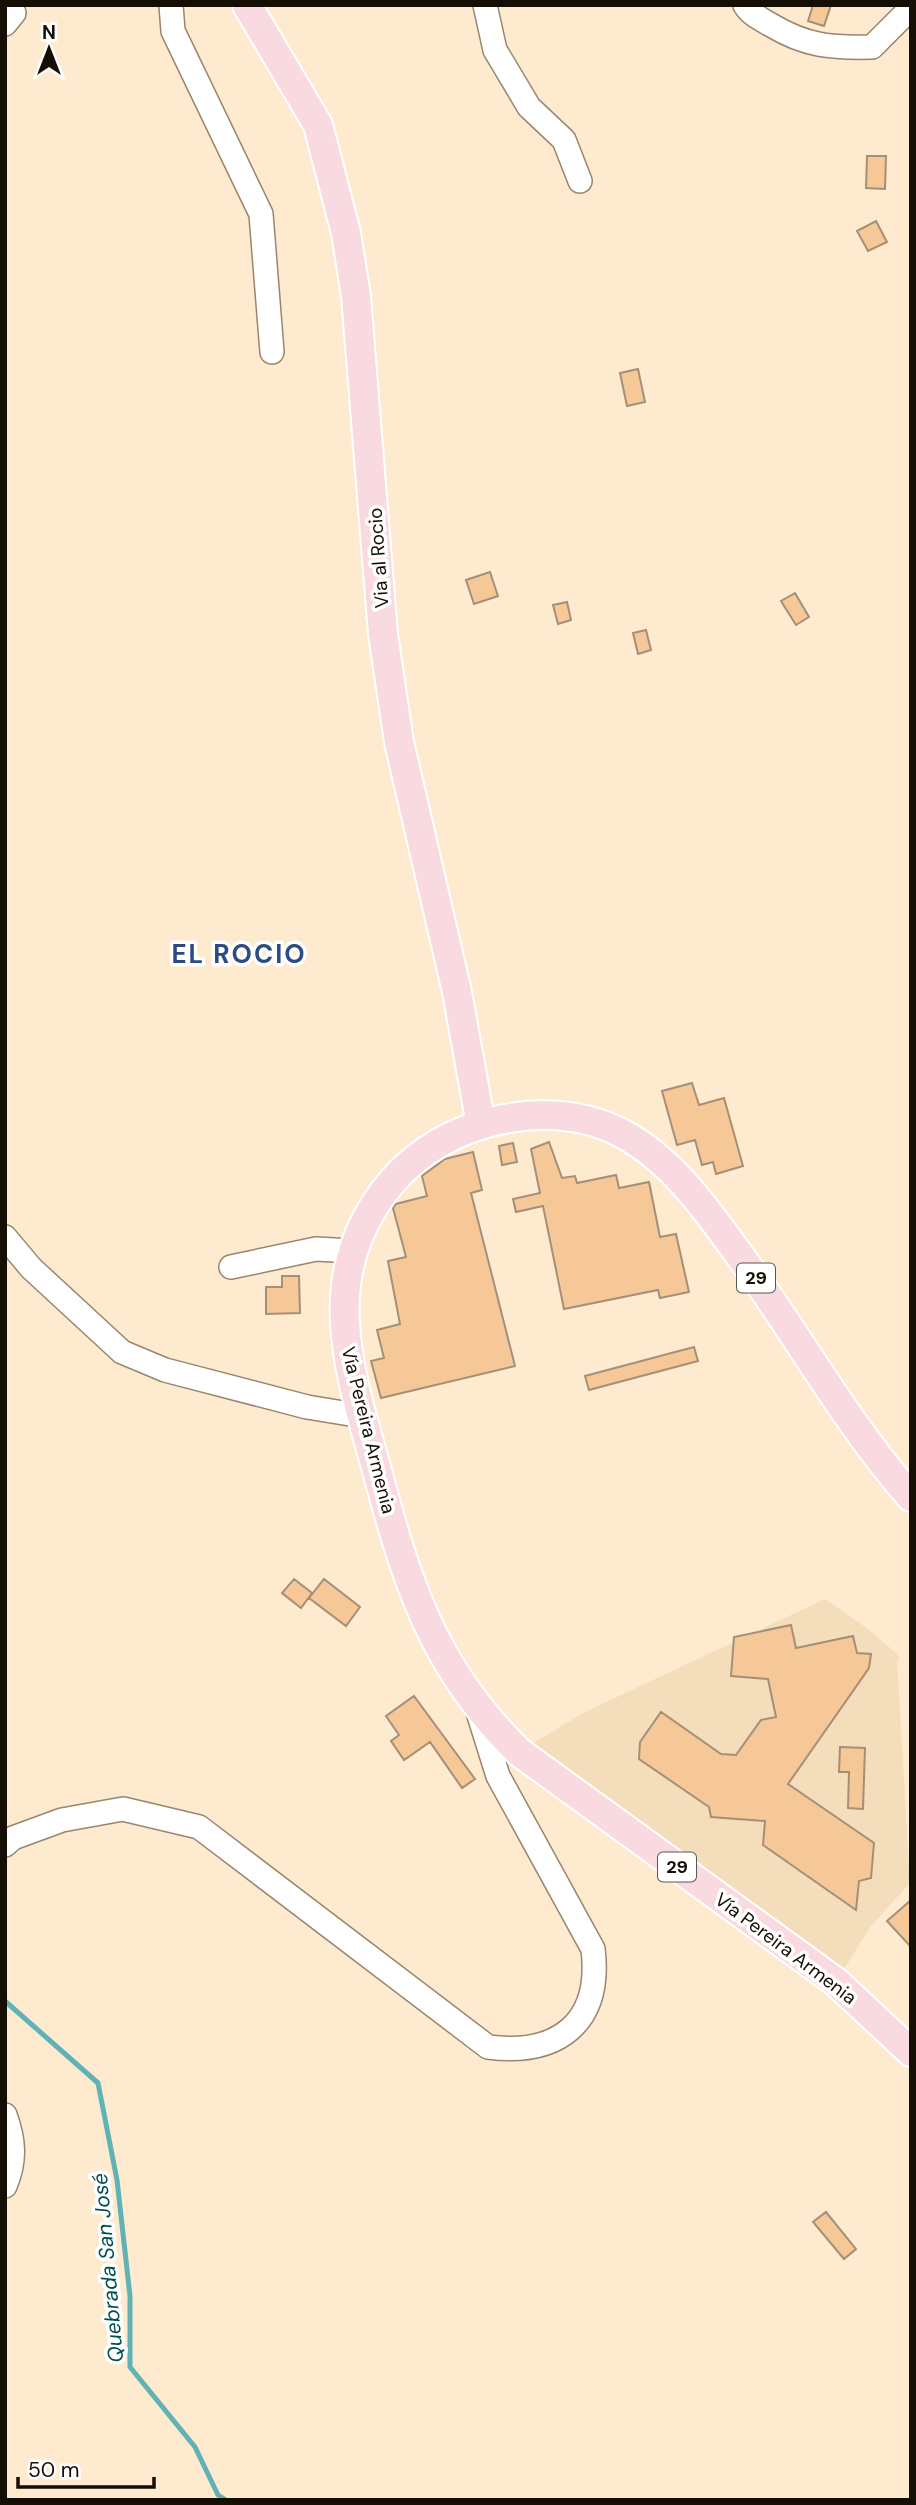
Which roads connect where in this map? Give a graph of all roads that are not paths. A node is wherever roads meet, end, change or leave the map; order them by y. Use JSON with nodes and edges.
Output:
{"nodes":[{"id":1,"x":171,"y":5,"type":"edge"},
{"id":2,"x":247,"y":5,"type":"edge"},
{"id":3,"x":485,"y":5,"type":"edge"},
{"id":4,"x":745,"y":5,"type":"edge"},
{"id":5,"x":911,"y":8,"type":"edge"},
{"id":6,"x":580,"y":181,"type":"dead end"},
{"id":7,"x":272,"y":352,"type":"dead end"},
{"id":8,"x":481,"y":1125,"type":"junction"},
{"id":9,"x":5,"y":1237,"type":"edge"},
{"id":10,"x":353,"y":1251,"type":"junction"},
{"id":11,"x":231,"y":1267,"type":"dead end"},
{"id":12,"x":362,"y":1416,"type":"junction"},
{"id":13,"x":911,"y":1497,"type":"edge"},
{"id":14,"x":476,"y":1706,"type":"junction"},
{"id":15,"x":5,"y":1845,"type":"edge"},
{"id":16,"x":911,"y":2052,"type":"edge"},
{"id":17,"x":5,"y":2115,"type":"edge"},
{"id":18,"x":5,"y":2186,"type":"edge"}],
"edges":[{"from":1,"to":7,"type":"street"},
{"from":2,"to":8,"type":"main road","name":"Via al Rocio"},
{"from":3,"to":6,"type":"street"},
{"from":4,"to":5,"type":"street"},
{"from":8,"to":10,"type":"main road","name":"Vía Pereira Armenia","number":"29"},
{"from":8,"to":13,"type":"main road","name":"Vía Pereira Armenia","number":"29"},
{"from":9,"to":12,"type":"street"},
{"from":10,"to":11,"type":"street"},
{"from":10,"to":12,"type":"main road","name":"Vía Pereira Armenia","number":"29"},
{"from":12,"to":14,"type":"main road","name":"Vía Pereira Armenia","number":"29"},
{"from":14,"to":15,"type":"street"},
{"from":14,"to":16,"type":"main road","name":"Vía Pereira Armenia","number":"29"},
{"from":17,"to":18,"type":"street"}]}
